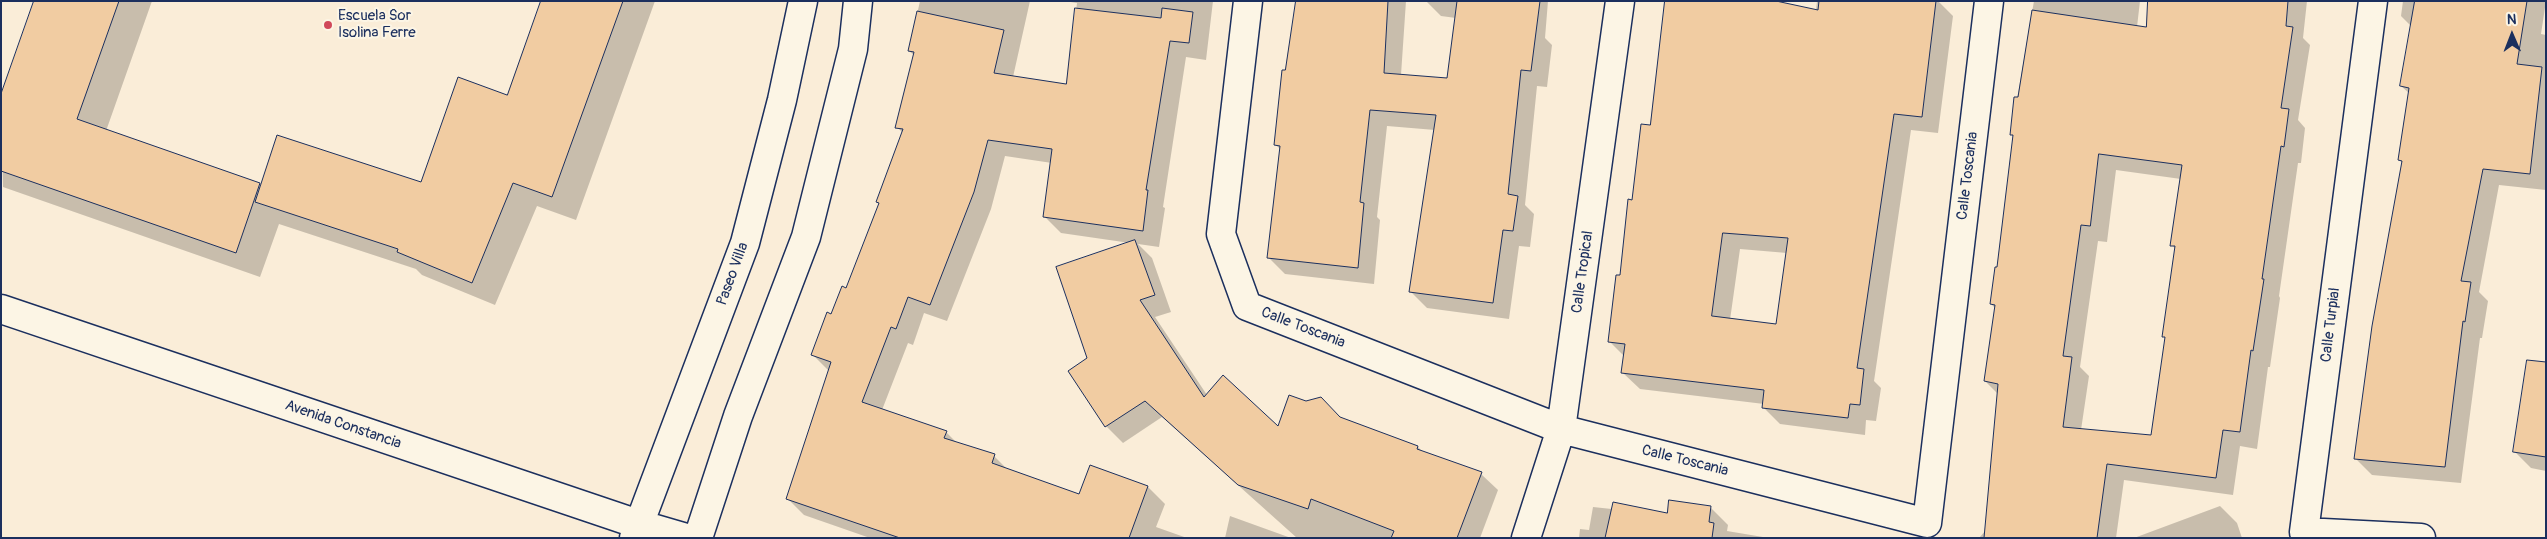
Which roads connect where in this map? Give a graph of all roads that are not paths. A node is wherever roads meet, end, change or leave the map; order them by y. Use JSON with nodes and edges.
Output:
{"nodes":[{"id":1,"x":803,"y":1,"type":"edge"},
{"id":2,"x":858,"y":1,"type":"edge"},
{"id":3,"x":1248,"y":1,"type":"edge"},
{"id":4,"x":1620,"y":1,"type":"edge"},
{"id":5,"x":1989,"y":1,"type":"edge"},
{"id":6,"x":2373,"y":1,"type":"edge"},
{"id":7,"x":1,"y":310,"type":"edge"},
{"id":8,"x":1561,"y":429,"type":"junction"},
{"id":9,"x":636,"y":531,"type":"edge"},
{"id":10,"x":686,"y":538,"type":"edge"},
{"id":11,"x":698,"y":538,"type":"edge"},
{"id":12,"x":1526,"y":538,"type":"edge"},
{"id":13,"x":2420,"y":538,"type":"edge"}],
"edges":[{"from":1,"to":9,"type":"street","name":"Paseo Villa"},
{"from":2,"to":11,"type":"street"},
{"from":3,"to":8,"type":"street","name":"Calle Toscania"},
{"from":4,"to":8,"type":"street","name":"Calle Tropical"},
{"from":5,"to":8,"type":"street","name":"Calle Toscania"},
{"from":6,"to":13,"type":"street","name":"Calle Turpial"},
{"from":7,"to":9,"type":"street","name":"Avenida Constancia"},
{"from":8,"to":12,"type":"street","name":"Calle Tropical"},
{"from":9,"to":10,"type":"street","name":"Avenida Constancia"}]}
